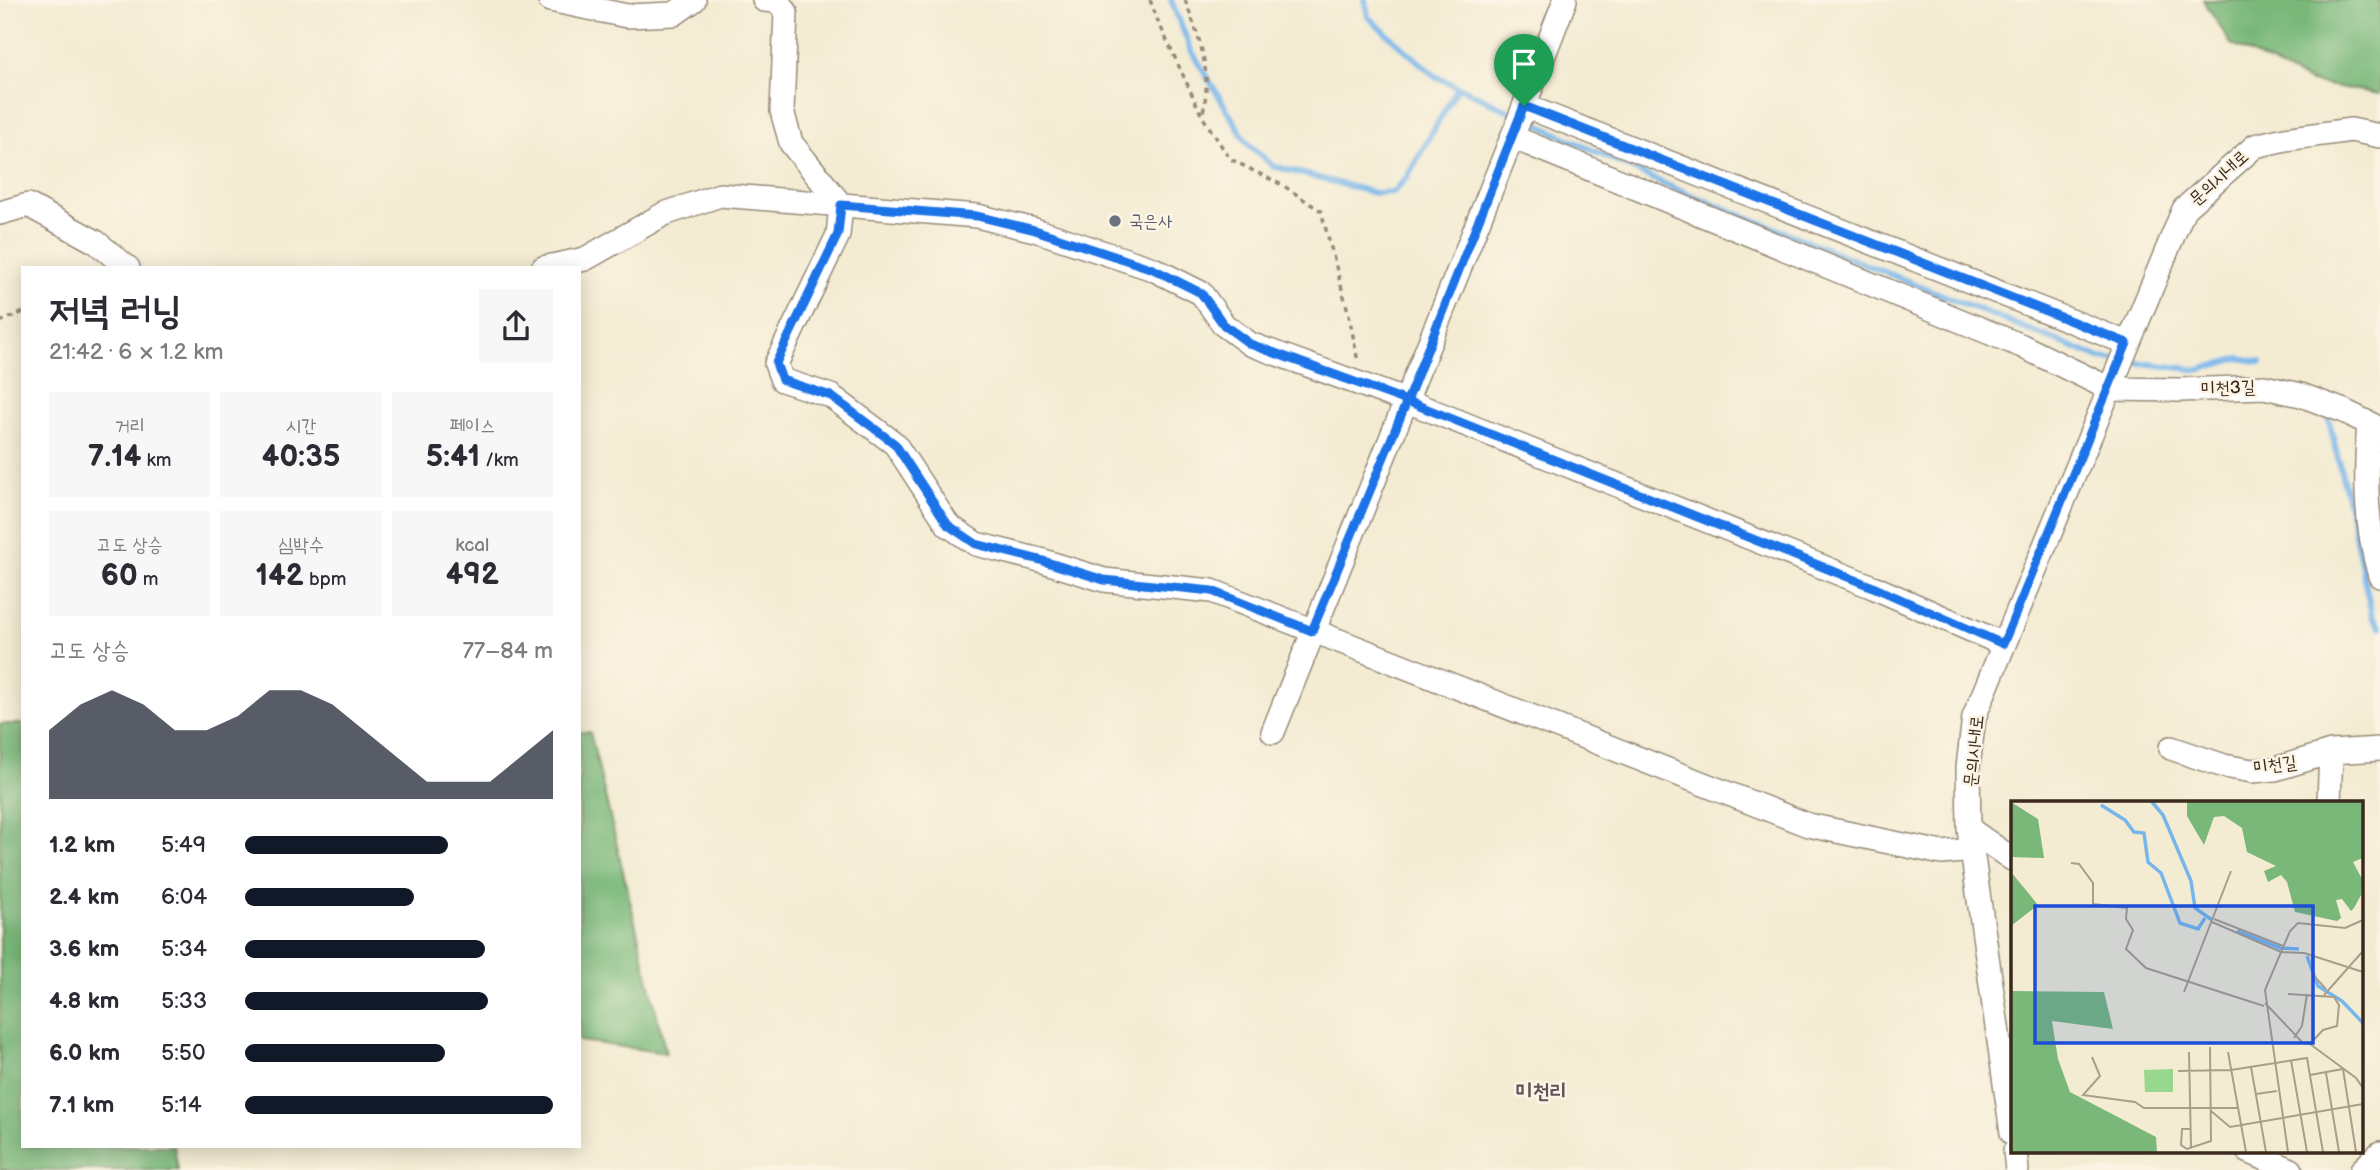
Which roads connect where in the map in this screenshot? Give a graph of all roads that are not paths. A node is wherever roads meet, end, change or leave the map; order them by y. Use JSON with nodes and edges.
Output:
{"nodes":[{"id":1,"x":550,"y":0,"type":"edge"},
{"id":2,"x":694,"y":0,"type":"edge"},
{"id":3,"x":764,"y":0,"type":"edge"},
{"id":4,"x":1565,"y":0,"type":"edge"},
{"id":5,"x":1519,"y":121,"type":"junction"},
{"id":6,"x":2380,"y":136,"type":"edge"},
{"id":7,"x":841,"y":205,"type":"junction"},
{"id":8,"x":0,"y":213,"type":"edge"},
{"id":9,"x":126,"y":266,"type":"edge"},
{"id":10,"x":552,"y":266,"type":"edge"},
{"id":11,"x":2119,"y":364,"type":"junction"},
{"id":12,"x":1407,"y":401,"type":"junction"},
{"id":13,"x":2375,"y":426,"type":"edge"},
{"id":14,"x":2380,"y":576,"type":"edge"},
{"id":15,"x":1312,"y":631,"type":"junction"},
{"id":16,"x":2003,"y":644,"type":"junction"},
{"id":17,"x":1273,"y":732,"type":"dead end"},
{"id":18,"x":2171,"y":748,"type":"dead end"},
{"id":19,"x":2380,"y":749,"type":"edge"},
{"id":20,"x":2331,"y":752,"type":"junction"},
{"id":21,"x":2329,"y":801,"type":"edge"},
{"id":22,"x":1971,"y":839,"type":"junction"},
{"id":23,"x":2011,"y":859,"type":"edge"},
{"id":24,"x":2011,"y":1126,"type":"edge"},
{"id":25,"x":2015,"y":1152,"type":"edge"},
{"id":26,"x":2250,"y":1152,"type":"edge"},
{"id":27,"x":2380,"y":1153,"type":"edge"},
{"id":28,"x":2017,"y":1170,"type":"edge"},
{"id":29,"x":2291,"y":1170,"type":"edge"},
{"id":30,"x":2362,"y":1170,"type":"edge"}],
"edges":[{"from":1,"to":2,"type":"street"},
{"from":3,"to":7,"type":"street"},
{"from":4,"to":5,"type":"street"},
{"from":5,"to":11,"type":"street"},
{"from":5,"to":11,"type":"street"},
{"from":5,"to":12,"type":"street"},
{"from":6,"to":11,"type":"street","name":"문의시내로"},
{"from":7,"to":10,"type":"street"},
{"from":7,"to":12,"type":"street"},
{"from":7,"to":15,"type":"street"},
{"from":8,"to":9,"type":"street"},
{"from":11,"to":13,"type":"street","name":"미천3길"},
{"from":11,"to":16,"type":"street","name":"문의시내로"},
{"from":12,"to":15,"type":"street"},
{"from":12,"to":16,"type":"street"},
{"from":13,"to":14,"type":"street"},
{"from":15,"to":17,"type":"street"},
{"from":15,"to":22,"type":"street"},
{"from":16,"to":22,"type":"street","name":"문의시내로"},
{"from":18,"to":20,"type":"street","name":"미천길"},
{"from":19,"to":20,"type":"street","name":"미천길"},
{"from":20,"to":21,"type":"street"},
{"from":22,"to":23,"type":"street"},
{"from":22,"to":24,"type":"street","name":"문의시내로"},
{"from":25,"to":28,"type":"street"},
{"from":26,"to":29,"type":"street"},
{"from":27,"to":30,"type":"street"}]}
